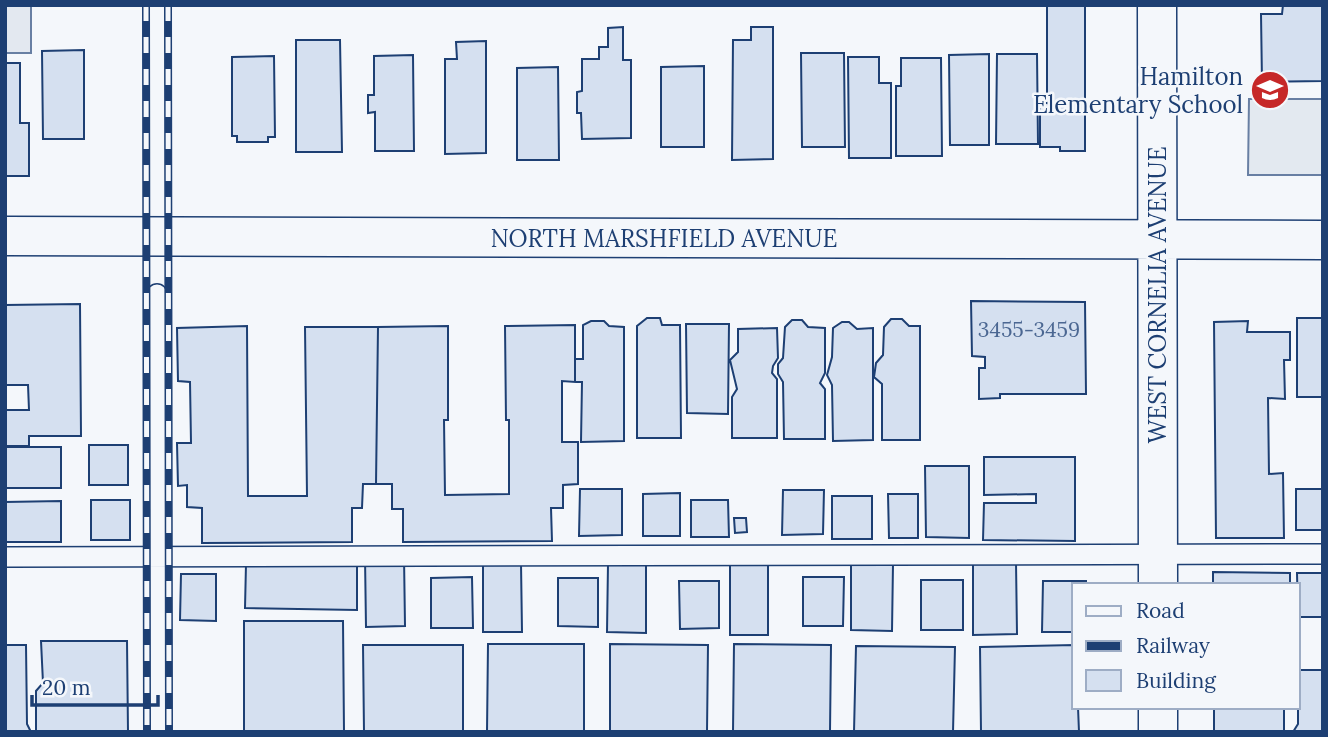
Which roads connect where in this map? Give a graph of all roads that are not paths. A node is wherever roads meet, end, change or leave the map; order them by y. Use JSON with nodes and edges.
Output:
{"nodes":[{"id":1,"x":1157,"y":5,"type":"edge"},
{"id":2,"x":5,"y":236,"type":"edge"},
{"id":3,"x":1157,"y":240,"type":"junction"},
{"id":4,"x":1323,"y":240,"type":"edge"},
{"id":5,"x":157,"y":293,"type":"dead end"},
{"id":6,"x":1323,"y":554,"type":"edge"},
{"id":7,"x":157,"y":556,"type":"junction"},
{"id":8,"x":5,"y":557,"type":"edge"},
{"id":9,"x":1158,"y":569,"type":"edge"},
{"id":10,"x":1158,"y":709,"type":"edge"},
{"id":11,"x":156,"y":732,"type":"edge"},
{"id":12,"x":1158,"y":732,"type":"edge"}],
"edges":[{"from":1,"to":3,"type":"street","name":"WEST CORNELIA AVENUE"},
{"from":2,"to":3,"type":"street","name":"NORTH MARSHFIELD AVENUE"},
{"from":3,"to":4,"type":"street","name":"NORTH MARSHFIELD AVENUE"},
{"from":3,"to":9,"type":"street","name":"WEST CORNELIA AVENUE"},
{"from":5,"to":7,"type":"lane"},
{"from":6,"to":9,"type":"lane"},
{"from":7,"to":8,"type":"lane"},
{"from":7,"to":9,"type":"lane"},
{"from":7,"to":11,"type":"lane"},
{"from":10,"to":12,"type":"street"}]}
